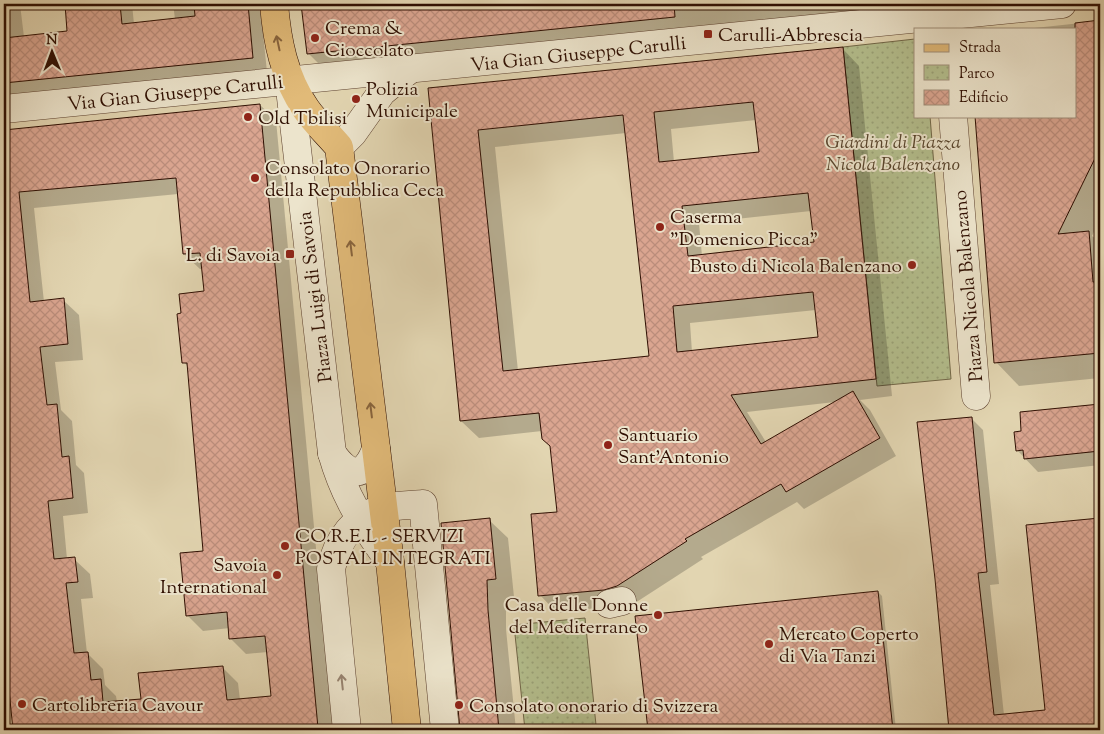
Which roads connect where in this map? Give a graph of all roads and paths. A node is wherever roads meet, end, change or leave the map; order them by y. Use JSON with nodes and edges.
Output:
{"nodes":[{"id":1,"x":274,"y":4,"type":"edge"},
{"id":2,"x":1062,"y":4,"type":"edge"},
{"id":3,"x":944,"y":16,"type":"edge"},
{"id":4,"x":409,"y":70,"type":"junction"},
{"id":5,"x":289,"y":80,"type":"junction"},
{"id":6,"x":4,"y":109,"type":"edge"},
{"id":7,"x":953,"y":118,"type":"edge"},
{"id":8,"x":339,"y":147,"type":"junction"},
{"id":9,"x":976,"y":396,"type":"dead end"},
{"id":10,"x":376,"y":449,"type":"junction"},
{"id":11,"x":332,"y":453,"type":"junction"},
{"id":12,"x":372,"y":514,"type":"junction"},
{"id":13,"x":347,"y":730,"type":"edge"},
{"id":14,"x":407,"y":730,"type":"edge"},
{"id":15,"x":445,"y":730,"type":"edge"}],
"edges":[{"from":5,"to":1,"type":"main road","one_way":true},
{"from":2,"to":3,"type":"street","name":"Via Gian Giuseppe Carulli"},
{"from":3,"to":4,"type":"street","name":"Via Gian Giuseppe Carulli"},
{"from":4,"to":5,"type":"street","name":"Via Gian Giuseppe Carulli"},
{"from":4,"to":8,"type":"street"},
{"from":5,"to":6,"type":"street","name":"Via Gian Giuseppe Carulli"},
{"from":5,"to":8,"type":"main road"},
{"from":5,"to":11,"type":"street","name":"Piazza Luigi di Savoia"},
{"from":7,"to":9,"type":"street","name":"Piazza Nicola Balenzano"},
{"from":10,"to":8,"type":"main road","name":"Piazza Luigi di Savoia","one_way":true},
{"from":10,"to":11,"type":"street"},
{"from":10,"to":12,"type":"main road","name":"Piazza Luigi di Savoia"},
{"from":11,"to":12,"type":"street","name":"Piazza Luigi di Savoia"},
{"from":13,"to":12,"type":"street","one_way":true},
{"from":12,"to":14,"type":"main road","name":"Piazza Luigi di Savoia"},
{"from":12,"to":15,"type":"street"}]}
